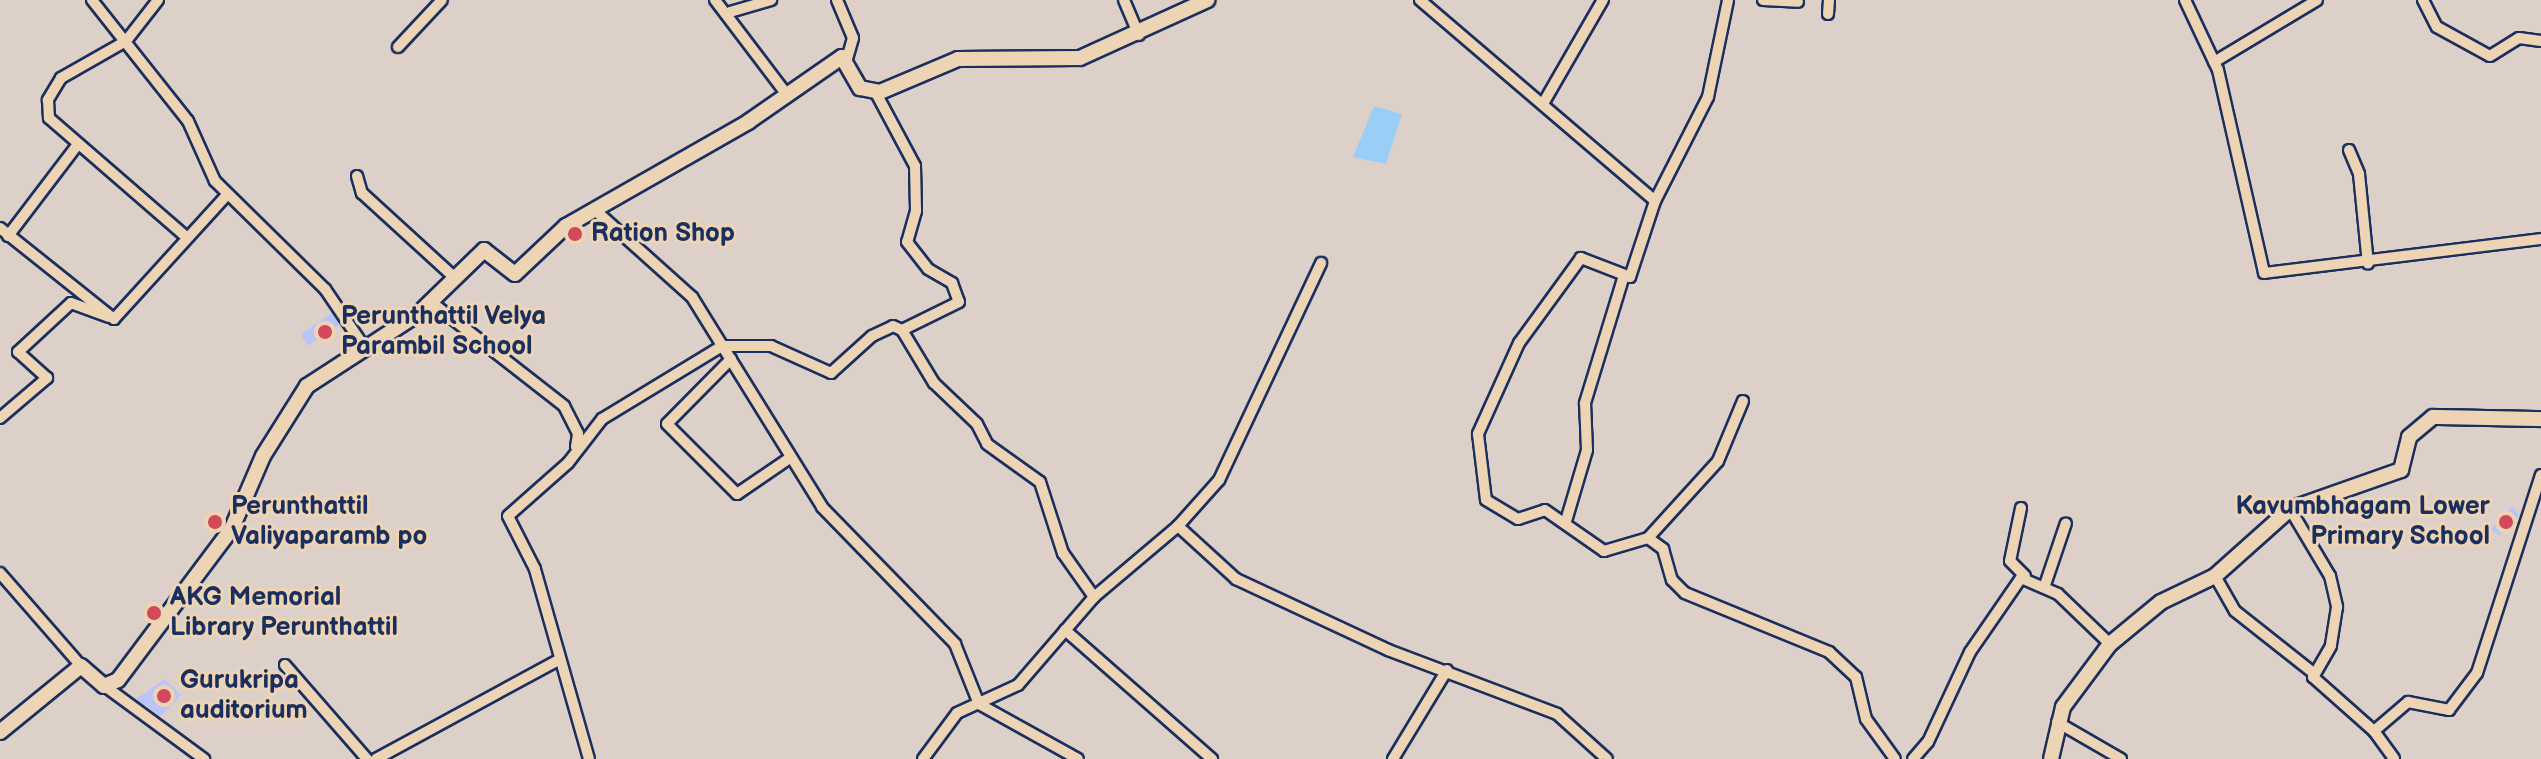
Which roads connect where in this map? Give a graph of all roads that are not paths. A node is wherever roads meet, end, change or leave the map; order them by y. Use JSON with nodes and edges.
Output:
{"nodes":[{"id":1,"x":92,"y":0,"type":"edge"},
{"id":2,"x":158,"y":0,"type":"edge"},
{"id":3,"x":442,"y":0,"type":"edge"},
{"id":4,"x":715,"y":0,"type":"edge"},
{"id":5,"x":771,"y":0,"type":"edge"},
{"id":6,"x":837,"y":0,"type":"edge"},
{"id":7,"x":1124,"y":0,"type":"edge"},
{"id":8,"x":1207,"y":0,"type":"edge"},
{"id":9,"x":1420,"y":0,"type":"edge"},
{"id":10,"x":1603,"y":0,"type":"edge"},
{"id":11,"x":1728,"y":0,"type":"edge"},
{"id":12,"x":1763,"y":0,"type":"edge"},
{"id":13,"x":1829,"y":0,"type":"edge"},
{"id":14,"x":2185,"y":0,"type":"edge"},
{"id":15,"x":2317,"y":0,"type":"edge"},
{"id":16,"x":2423,"y":0,"type":"edge"},
{"id":17,"x":1798,"y":2,"type":"edge"},
{"id":18,"x":730,"y":12,"type":"junction"},
{"id":19,"x":1828,"y":14,"type":"dead end"},
{"id":20,"x":1140,"y":36,"type":"junction"},
{"id":21,"x":126,"y":41,"type":"junction"},
{"id":22,"x":2541,"y":41,"type":"edge"},
{"id":23,"x":398,"y":47,"type":"dead end"},
{"id":24,"x":847,"y":59,"type":"junction"},
{"id":25,"x":2214,"y":62,"type":"junction"},
{"id":26,"x":876,"y":93,"type":"junction"},
{"id":27,"x":787,"y":95,"type":"junction"},
{"id":28,"x":1544,"y":102,"type":"junction"},
{"id":29,"x":78,"y":144,"type":"junction"},
{"id":30,"x":2349,"y":150,"type":"dead end"},
{"id":31,"x":357,"y":176,"type":"dead end"},
{"id":32,"x":227,"y":195,"type":"junction"},
{"id":33,"x":1655,"y":201,"type":"junction"},
{"id":34,"x":595,"y":210,"type":"junction"},
{"id":35,"x":4,"y":232,"type":"edge"},
{"id":36,"x":184,"y":235,"type":"junction"},
{"id":37,"x":2541,"y":239,"type":"edge"},
{"id":38,"x":1321,"y":263,"type":"dead end"},
{"id":39,"x":2368,"y":264,"type":"junction"},
{"id":40,"x":455,"y":278,"type":"junction"},
{"id":41,"x":1623,"y":279,"type":"junction"},
{"id":42,"x":431,"y":302,"type":"junction"},
{"id":43,"x":114,"y":319,"type":"junction"},
{"id":44,"x":902,"y":330,"type":"junction"},
{"id":45,"x":722,"y":346,"type":"junction"},
{"id":46,"x":365,"y":348,"type":"junction"},
{"id":47,"x":731,"y":359,"type":"junction"},
{"id":48,"x":1743,"y":401,"type":"dead end"},
{"id":49,"x":0,"y":418,"type":"edge"},
{"id":50,"x":2541,"y":419,"type":"edge"},
{"id":51,"x":576,"y":448,"type":"junction"},
{"id":52,"x":791,"y":457,"type":"junction"},
{"id":53,"x":2541,"y":475,"type":"edge"},
{"id":54,"x":2021,"y":508,"type":"dead end"},
{"id":55,"x":2290,"y":509,"type":"junction"},
{"id":56,"x":1566,"y":521,"type":"junction"},
{"id":57,"x":2066,"y":523,"type":"dead end"},
{"id":58,"x":1178,"y":526,"type":"junction"},
{"id":59,"x":1648,"y":538,"type":"junction"},
{"id":60,"x":0,"y":573,"type":"edge"},
{"id":61,"x":2025,"y":576,"type":"junction"},
{"id":62,"x":2215,"y":576,"type":"junction"},
{"id":63,"x":2045,"y":585,"type":"junction"},
{"id":64,"x":1094,"y":597,"type":"junction"},
{"id":65,"x":1065,"y":630,"type":"junction"},
{"id":66,"x":2110,"y":644,"type":"junction"},
{"id":67,"x":560,"y":659,"type":"junction"},
{"id":68,"x":285,"y":665,"type":"dead end"},
{"id":69,"x":81,"y":666,"type":"junction"},
{"id":70,"x":1447,"y":670,"type":"junction"},
{"id":71,"x":2311,"y":671,"type":"junction"},
{"id":72,"x":106,"y":687,"type":"junction"},
{"id":73,"x":979,"y":704,"type":"junction"},
{"id":74,"x":2057,"y":722,"type":"junction"},
{"id":75,"x":2374,"y":731,"type":"junction"},
{"id":76,"x":0,"y":732,"type":"edge"},
{"id":77,"x":584,"y":757,"type":"edge"},
{"id":78,"x":204,"y":759,"type":"edge"},
{"id":79,"x":367,"y":759,"type":"edge"},
{"id":80,"x":376,"y":759,"type":"edge"},
{"id":81,"x":923,"y":759,"type":"edge"},
{"id":82,"x":1078,"y":759,"type":"edge"},
{"id":83,"x":1212,"y":759,"type":"edge"},
{"id":84,"x":1393,"y":759,"type":"edge"},
{"id":85,"x":1607,"y":759,"type":"edge"},
{"id":86,"x":1895,"y":759,"type":"edge"},
{"id":87,"x":1913,"y":759,"type":"edge"},
{"id":88,"x":2051,"y":759,"type":"edge"},
{"id":89,"x":2121,"y":759,"type":"edge"},
{"id":90,"x":2394,"y":759,"type":"edge"}],
"edges":[{"from":1,"to":21,"type":"street"},
{"from":2,"to":21,"type":"street"},
{"from":3,"to":23,"type":"street"},
{"from":4,"to":18,"type":"street"},
{"from":5,"to":18,"type":"street"},
{"from":6,"to":24,"type":"street"},
{"from":7,"to":20,"type":"street"},
{"from":8,"to":20,"type":"main road"},
{"from":9,"to":28,"type":"street"},
{"from":10,"to":28,"type":"street"},
{"from":11,"to":33,"type":"street"},
{"from":12,"to":17,"type":"street"},
{"from":13,"to":19,"type":"street"},
{"from":14,"to":25,"type":"street"},
{"from":15,"to":25,"type":"street"},
{"from":16,"to":22,"type":"street"},
{"from":18,"to":27,"type":"street"},
{"from":20,"to":26,"type":"main road"},
{"from":21,"to":29,"type":"street"},
{"from":21,"to":32,"type":"street"},
{"from":24,"to":26,"type":"main road"},
{"from":24,"to":27,"type":"main road"},
{"from":25,"to":39,"type":"street"},
{"from":26,"to":44,"type":"street"},
{"from":27,"to":34,"type":"main road"},
{"from":28,"to":33,"type":"street"},
{"from":29,"to":35,"type":"street"},
{"from":29,"to":36,"type":"street"},
{"from":30,"to":39,"type":"street"},
{"from":31,"to":40,"type":"street"},
{"from":32,"to":36,"type":"street"},
{"from":32,"to":46,"type":"street"},
{"from":33,"to":41,"type":"street"},
{"from":34,"to":40,"type":"main road"},
{"from":34,"to":45,"type":"street"},
{"from":35,"to":43,"type":"street"},
{"from":36,"to":43,"type":"street"},
{"from":37,"to":39,"type":"street"},
{"from":38,"to":58,"type":"street"},
{"from":40,"to":42,"type":"main road"},
{"from":41,"to":56,"type":"street"},
{"from":41,"to":56,"type":"street"},
{"from":42,"to":46,"type":"main road"},
{"from":42,"to":51,"type":"street"},
{"from":43,"to":49,"type":"street"},
{"from":44,"to":45,"type":"street"},
{"from":44,"to":64,"type":"street"},
{"from":45,"to":47,"type":"street"},
{"from":45,"to":51,"type":"street"},
{"from":46,"to":72,"type":"main road"},
{"from":47,"to":52,"type":"street"},
{"from":47,"to":52,"type":"street"},
{"from":48,"to":59,"type":"street"},
{"from":50,"to":55,"type":"main road"},
{"from":51,"to":67,"type":"street"},
{"from":52,"to":73,"type":"street"},
{"from":53,"to":75,"type":"street"},
{"from":54,"to":61,"type":"street"},
{"from":55,"to":62,"type":"main road"},
{"from":55,"to":71,"type":"street"},
{"from":56,"to":59,"type":"street"},
{"from":57,"to":63,"type":"street"},
{"from":58,"to":64,"type":"street"},
{"from":58,"to":70,"type":"street"},
{"from":59,"to":86,"type":"street"},
{"from":60,"to":69,"type":"street"},
{"from":61,"to":63,"type":"street"},
{"from":61,"to":87,"type":"street"},
{"from":62,"to":66,"type":"main road"},
{"from":62,"to":71,"type":"street"},
{"from":63,"to":66,"type":"street"},
{"from":64,"to":65,"type":"street"},
{"from":65,"to":73,"type":"street"},
{"from":65,"to":83,"type":"street"},
{"from":66,"to":74,"type":"main road"},
{"from":67,"to":77,"type":"street"},
{"from":67,"to":80,"type":"street"},
{"from":68,"to":79,"type":"street"},
{"from":69,"to":72,"type":"main road"},
{"from":69,"to":76,"type":"main road"},
{"from":70,"to":84,"type":"street"},
{"from":70,"to":85,"type":"street"},
{"from":71,"to":75,"type":"street"},
{"from":72,"to":78,"type":"street"},
{"from":73,"to":81,"type":"street"},
{"from":73,"to":82,"type":"street"},
{"from":74,"to":88,"type":"main road"},
{"from":74,"to":89,"type":"street"},
{"from":75,"to":90,"type":"street"}]}
